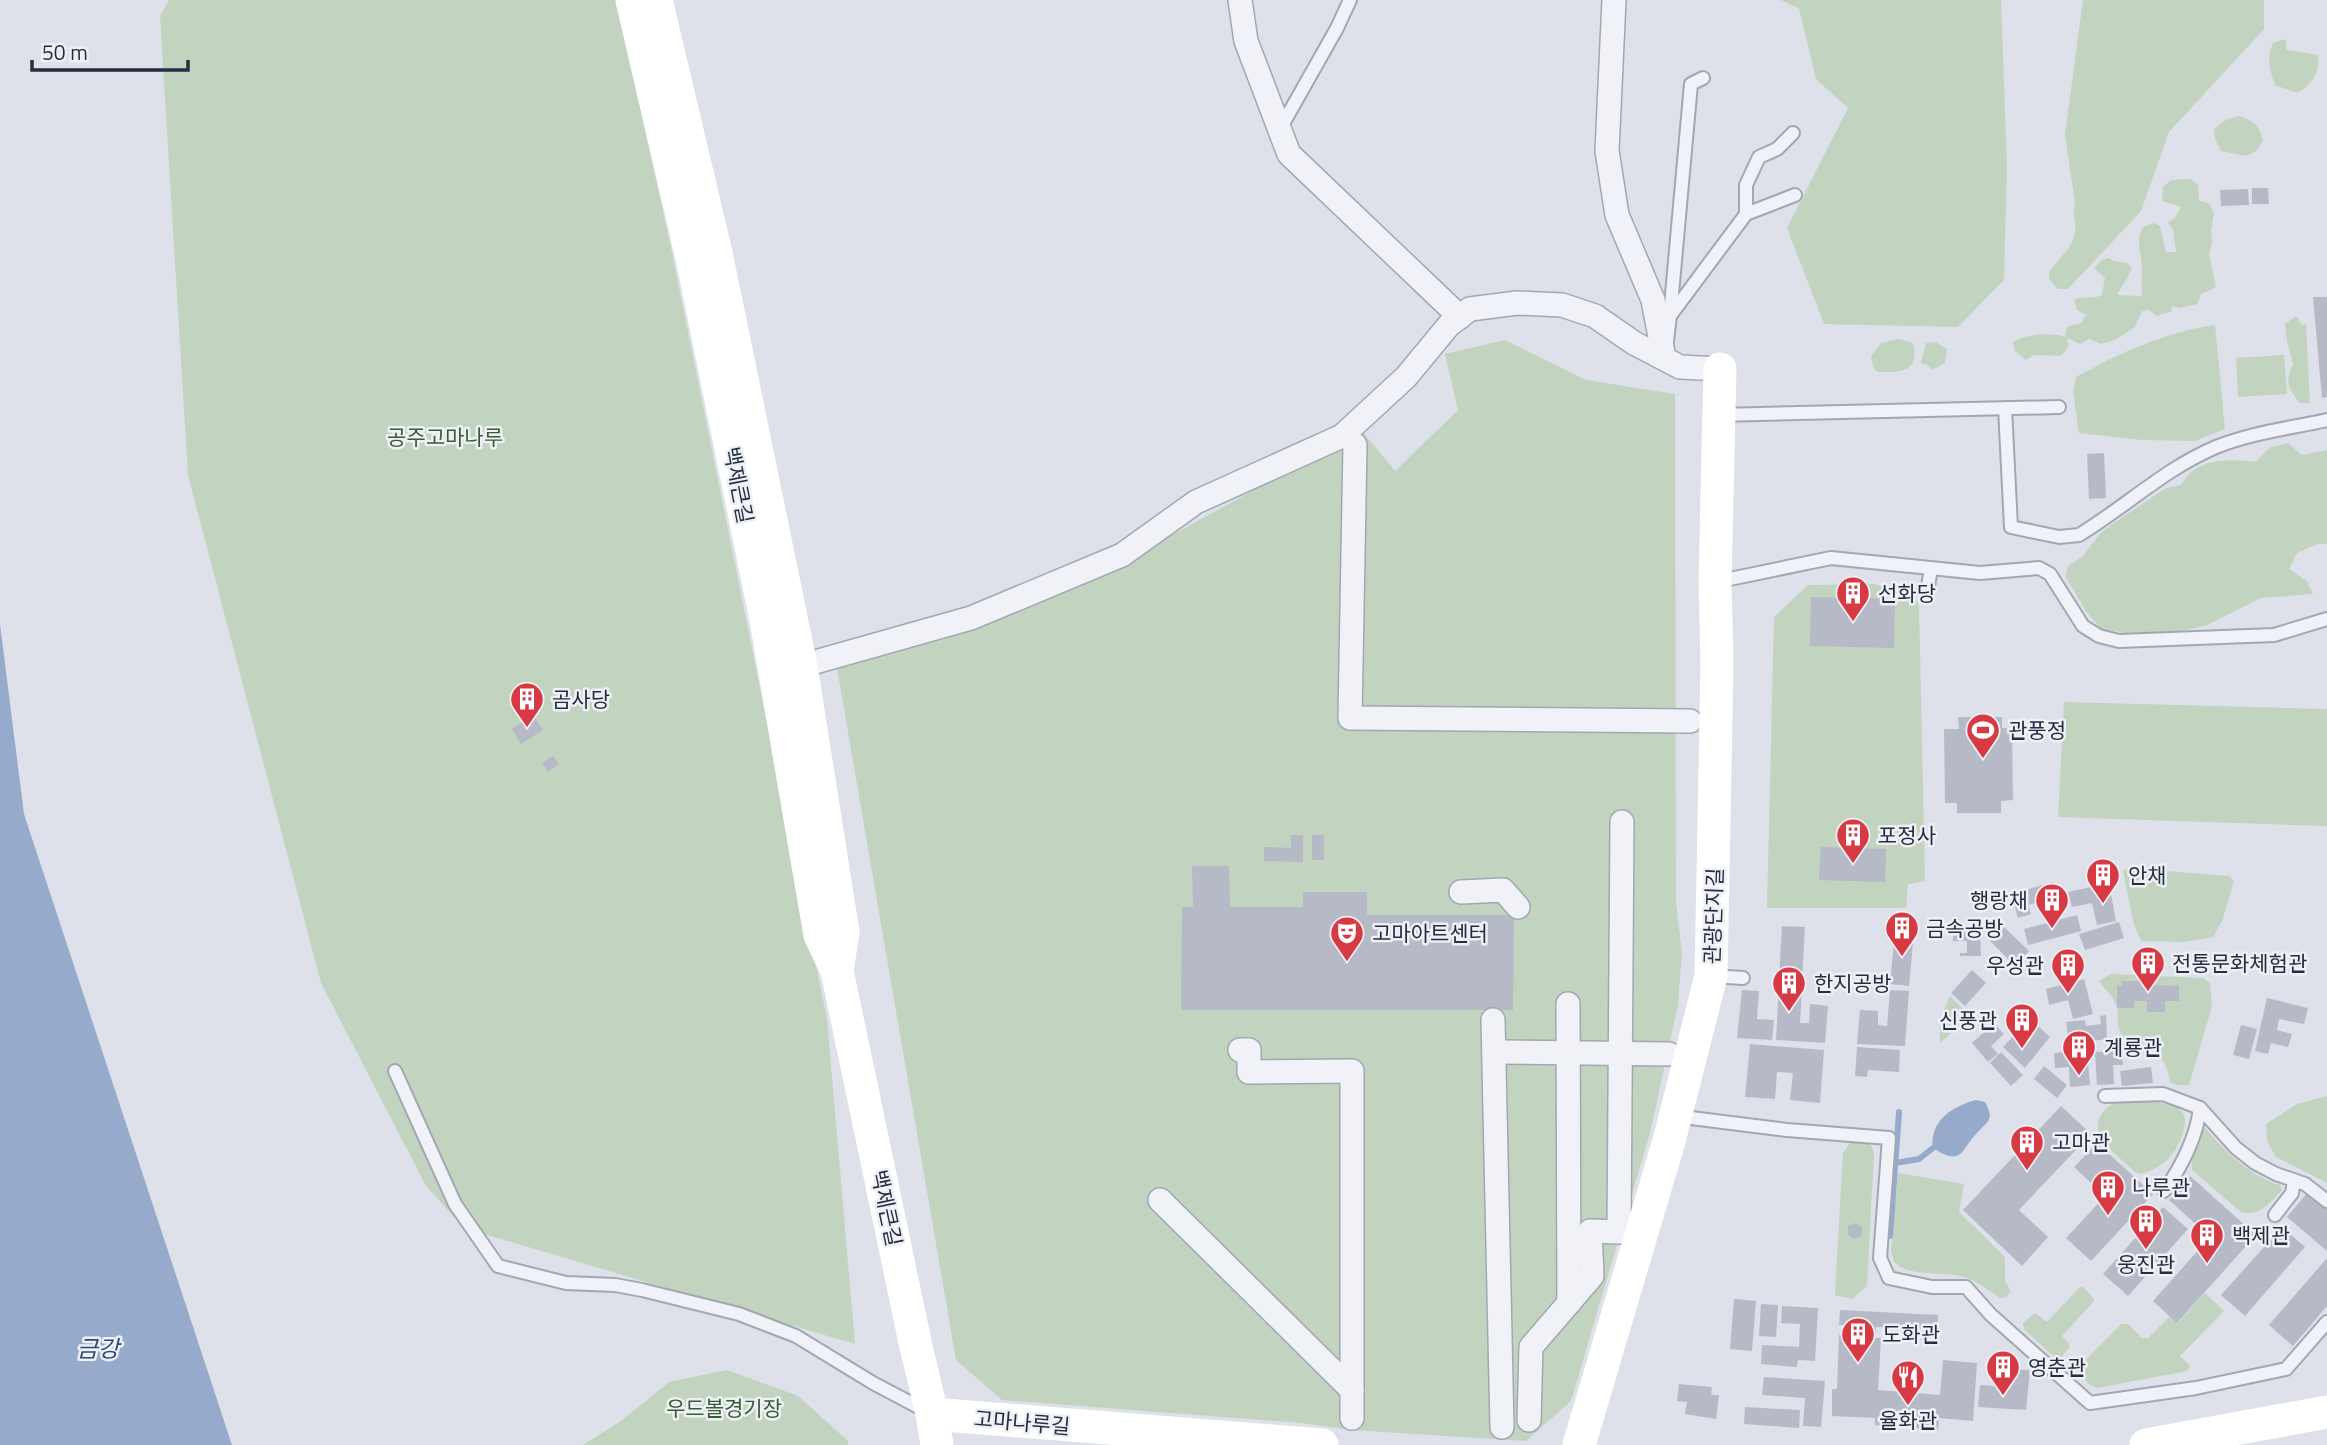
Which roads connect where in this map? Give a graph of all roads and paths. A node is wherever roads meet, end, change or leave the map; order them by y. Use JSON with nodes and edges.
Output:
{"nodes":[{"id":1,"x":632,"y":0,"type":"edge"},
{"id":2,"x":656,"y":0,"type":"edge"},
{"id":3,"x":1240,"y":0,"type":"edge"},
{"id":4,"x":1350,"y":0,"type":"edge"},
{"id":5,"x":1614,"y":0,"type":"edge"},
{"id":6,"x":1703,"y":78,"type":"dead end"},
{"id":7,"x":1280,"y":129,"type":"junction"},
{"id":8,"x":1793,"y":133,"type":"dead end"},
{"id":9,"x":1795,"y":195,"type":"dead end"},
{"id":10,"x":1746,"y":214,"type":"junction"},
{"id":11,"x":1670,"y":316,"type":"junction"},
{"id":12,"x":1460,"y":317,"type":"junction"},
{"id":13,"x":1664,"y":358,"type":"junction"},
{"id":14,"x":1720,"y":369,"type":"joint"},
{"id":15,"x":2060,"y":407,"type":"dead end"},
{"id":16,"x":2005,"y":408,"type":"junction"},
{"id":17,"x":1718,"y":415,"type":"junction"},
{"id":18,"x":2327,"y":420,"type":"edge"},
{"id":19,"x":1355,"y":446,"type":"dead end"},
{"id":20,"x":1931,"y":569,"type":"junction"},
{"id":21,"x":1715,"y":582,"type":"junction"},
{"id":22,"x":1928,"y":586,"type":"dead end"},
{"id":23,"x":2327,"y":619,"type":"edge"},
{"id":24,"x":801,"y":666,"type":"junction"},
{"id":25,"x":1690,"y":721,"type":"dead end"},
{"id":26,"x":1622,"y":821,"type":"dead end"},
{"id":27,"x":1461,"y":892,"type":"dead end"},
{"id":28,"x":1518,"y":907,"type":"dead end"},
{"id":29,"x":837,"y":971,"type":"junction"},
{"id":30,"x":1569,"y":1003,"type":"dead end"},
{"id":31,"x":1493,"y":1020,"type":"dead end"},
{"id":32,"x":1240,"y":1050,"type":"dead end"},
{"id":33,"x":1494,"y":1052,"type":"junction"},
{"id":34,"x":1569,"y":1053,"type":"junction"},
{"id":35,"x":1620,"y":1054,"type":"junction"},
{"id":36,"x":1669,"y":1054,"type":"dead end"},
{"id":37,"x":395,"y":1071,"type":"dead end"},
{"id":38,"x":2105,"y":1096,"type":"dead end"},
{"id":39,"x":2200,"y":1108,"type":"junction"},
{"id":40,"x":1675,"y":1116,"type":"junction"},
{"id":41,"x":2294,"y":1181,"type":"junction"},
{"id":42,"x":2164,"y":1191,"type":"dead end"},
{"id":43,"x":1160,"y":1200,"type":"dead end"},
{"id":44,"x":2327,"y":1201,"type":"edge"},
{"id":45,"x":2275,"y":1215,"type":"dead end"},
{"id":46,"x":1569,"y":1303,"type":"junction"},
{"id":47,"x":2327,"y":1322,"type":"edge"},
{"id":48,"x":1352,"y":1390,"type":"junction"},
{"id":49,"x":2327,"y":1412,"type":"edge"},
{"id":50,"x":1352,"y":1418,"type":"dead end"},
{"id":51,"x":1529,"y":1420,"type":"dead end"},
{"id":52,"x":1502,"y":1427,"type":"dead end"},
{"id":53,"x":934,"y":1430,"type":"edge"},
{"id":54,"x":1176,"y":1439,"type":"edge"},
{"id":55,"x":1322,"y":1445,"type":"edge"},
{"id":56,"x":1580,"y":1445,"type":"edge"},
{"id":57,"x":2147,"y":1445,"type":"edge"}],
"edges":[{"from":1,"to":29,"type":"main road","name":"백제큰길"},
{"from":2,"to":24,"type":"main road","name":"백제큰길"},
{"from":3,"to":7,"type":"street"},
{"from":4,"to":7,"type":"lane"},
{"from":5,"to":13,"type":"street"},
{"from":6,"to":11,"type":"lane"},
{"from":7,"to":12,"type":"street"},
{"from":8,"to":10,"type":"lane"},
{"from":9,"to":10,"type":"lane"},
{"from":10,"to":11,"type":"lane"},
{"from":11,"to":13,"type":"lane"},
{"from":12,"to":13,"type":"street"},
{"from":12,"to":24,"type":"street"},
{"from":13,"to":14,"type":"street"},
{"from":14,"to":17,"type":"main road","name":"관광단지길"},
{"from":15,"to":16,"type":"lane"},
{"from":16,"to":17,"type":"lane"},
{"from":16,"to":18,"type":"lane"},
{"from":17,"to":21,"type":"main road","name":"관광단지길"},
{"from":19,"to":25,"type":"street"},
{"from":20,"to":21,"type":"lane"},
{"from":20,"to":22,"type":"lane"},
{"from":20,"to":23,"type":"lane"},
{"from":21,"to":40,"type":"main road","name":"관광단지길"},
{"from":24,"to":29,"type":"main road","name":"백제큰길"},
{"from":26,"to":35,"type":"street"},
{"from":27,"to":28,"type":"street"},
{"from":29,"to":53,"type":"main road","name":"백제큰길"},
{"from":30,"to":34,"type":"street"},
{"from":31,"to":33,"type":"street"},
{"from":32,"to":48,"type":"street"},
{"from":33,"to":34,"type":"street"},
{"from":33,"to":52,"type":"street"},
{"from":34,"to":35,"type":"street"},
{"from":34,"to":46,"type":"street"},
{"from":35,"to":36,"type":"street"},
{"from":35,"to":46,"type":"street"},
{"from":37,"to":53,"type":"lane"},
{"from":38,"to":39,"type":"lane"},
{"from":39,"to":41,"type":"lane"},
{"from":39,"to":42,"type":"lane"},
{"from":40,"to":47,"type":"lane"},
{"from":40,"to":56,"type":"main road","name":"관광단지길"},
{"from":41,"to":44,"type":"lane"},
{"from":41,"to":45,"type":"lane"},
{"from":43,"to":48,"type":"street"},
{"from":46,"to":51,"type":"street"},
{"from":48,"to":50,"type":"street"},
{"from":49,"to":57,"type":"main road"},
{"from":53,"to":54,"type":"main road","name":"고마나루길"},
{"from":54,"to":55,"type":"main road","name":"고마나루길"}]}
